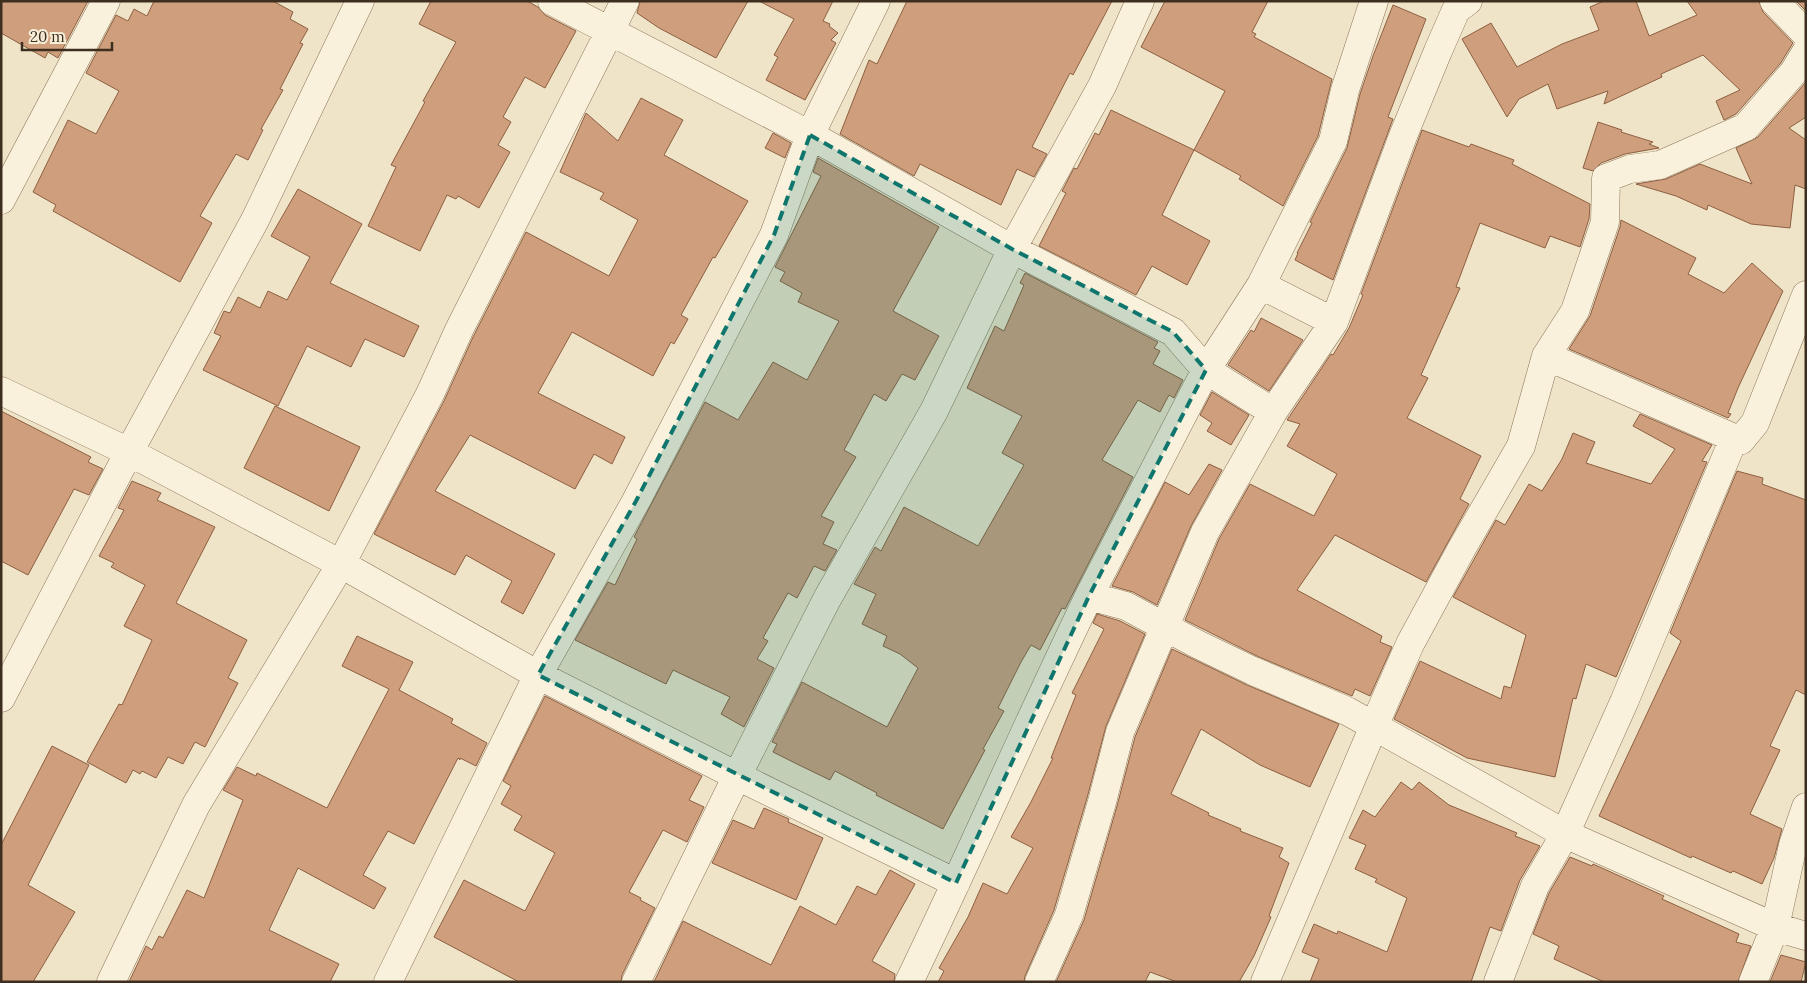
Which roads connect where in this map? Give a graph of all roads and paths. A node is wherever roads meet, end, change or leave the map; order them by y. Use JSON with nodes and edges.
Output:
{"nodes":[{"id":1,"x":106,"y":1,"type":"edge"},
{"id":2,"x":360,"y":1,"type":"edge"},
{"id":3,"x":552,"y":1,"type":"edge"},
{"id":4,"x":625,"y":1,"type":"edge"},
{"id":5,"x":876,"y":1,"type":"edge"},
{"id":6,"x":1140,"y":1,"type":"edge"},
{"id":7,"x":1374,"y":1,"type":"edge"},
{"id":8,"x":1774,"y":1,"type":"edge"},
{"id":9,"x":1453,"y":4,"type":"edge"},
{"id":10,"x":610,"y":30,"type":"junction"},
{"id":11,"x":1806,"y":34,"type":"edge"},
{"id":12,"x":1806,"y":52,"type":"edge"},
{"id":13,"x":810,"y":135,"type":"junction"},
{"id":14,"x":1,"y":200,"type":"edge"},
{"id":15,"x":1012,"y":249,"type":"junction"},
{"id":16,"x":1261,"y":284,"type":"junction"},
{"id":17,"x":1806,"y":295,"type":"edge"},
{"id":18,"x":1334,"y":322,"type":"junction"},
{"id":19,"x":1546,"y":356,"type":"junction"},
{"id":20,"x":1206,"y":370,"type":"junction"},
{"id":21,"x":1,"y":392,"type":"edge"},
{"id":22,"x":1274,"y":412,"type":"junction"},
{"id":23,"x":1734,"y":438,"type":"junction"},
{"id":24,"x":129,"y":452,"type":"junction"},
{"id":25,"x":341,"y":564,"type":"junction"},
{"id":26,"x":1089,"y":596,"type":"junction"},
{"id":27,"x":1165,"y":627,"type":"junction"},
{"id":28,"x":538,"y":675,"type":"junction"},
{"id":29,"x":1,"y":698,"type":"edge"},
{"id":30,"x":1374,"y":726,"type":"junction"},
{"id":31,"x":737,"y":776,"type":"junction"},
{"id":32,"x":1806,"y":807,"type":"edge"},
{"id":33,"x":1565,"y":834,"type":"junction"},
{"id":34,"x":956,"y":883,"type":"junction"},
{"id":35,"x":1775,"y":927,"type":"junction"},
{"id":36,"x":1806,"y":936,"type":"edge"},
{"id":37,"x":111,"y":982,"type":"edge"},
{"id":38,"x":388,"y":982,"type":"edge"},
{"id":39,"x":636,"y":982,"type":"edge"},
{"id":40,"x":909,"y":982,"type":"edge"},
{"id":41,"x":1039,"y":982,"type":"edge"},
{"id":42,"x":1265,"y":982,"type":"edge"},
{"id":43,"x":1498,"y":982,"type":"edge"},
{"id":44,"x":1753,"y":982,"type":"edge"}],
"edges":[{"from":1,"to":14,"type":"street"},
{"from":2,"to":24,"type":"street"},
{"from":3,"to":10,"type":"street"},
{"from":4,"to":10,"type":"street"},
{"from":5,"to":13,"type":"street"},
{"from":6,"to":15,"type":"street"},
{"from":7,"to":16,"type":"street"},
{"from":8,"to":11,"type":"street"},
{"from":9,"to":18,"type":"street"},
{"from":10,"to":13,"type":"street"},
{"from":10,"to":25,"type":"street"},
{"from":12,"to":19,"type":"street"},
{"from":13,"to":15,"type":"street"},
{"from":13,"to":28,"type":"street"},
{"from":15,"to":20,"type":"street"},
{"from":15,"to":31,"type":"street"},
{"from":16,"to":18,"type":"street"},
{"from":16,"to":20,"type":"street"},
{"from":17,"to":23,"type":"street"},
{"from":18,"to":22,"type":"street"},
{"from":19,"to":23,"type":"street"},
{"from":19,"to":30,"type":"street"},
{"from":20,"to":22,"type":"street"},
{"from":20,"to":26,"type":"street"},
{"from":21,"to":24,"type":"street"},
{"from":22,"to":27,"type":"street"},
{"from":23,"to":33,"type":"street"},
{"from":24,"to":25,"type":"street"},
{"from":24,"to":29,"type":"street"},
{"from":25,"to":28,"type":"street"},
{"from":25,"to":37,"type":"street"},
{"from":26,"to":27,"type":"street"},
{"from":26,"to":34,"type":"street"},
{"from":27,"to":30,"type":"street"},
{"from":27,"to":41,"type":"street"},
{"from":28,"to":31,"type":"street"},
{"from":28,"to":38,"type":"street"},
{"from":30,"to":33,"type":"street"},
{"from":30,"to":42,"type":"street"},
{"from":31,"to":34,"type":"street"},
{"from":31,"to":39,"type":"street"},
{"from":32,"to":35,"type":"street"},
{"from":33,"to":35,"type":"street"},
{"from":33,"to":43,"type":"street"},
{"from":34,"to":40,"type":"street"},
{"from":35,"to":36,"type":"street"},
{"from":35,"to":44,"type":"street"}]}
